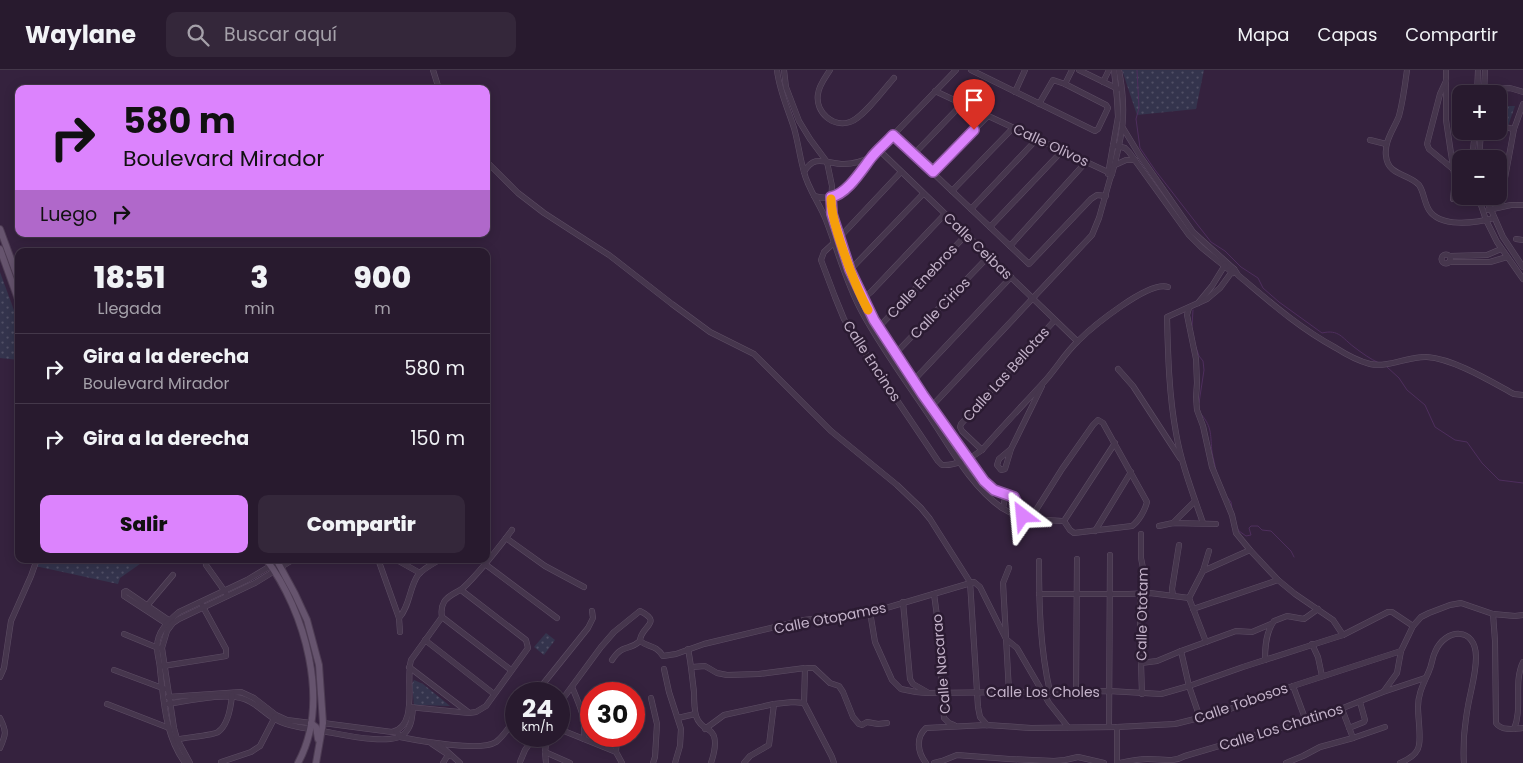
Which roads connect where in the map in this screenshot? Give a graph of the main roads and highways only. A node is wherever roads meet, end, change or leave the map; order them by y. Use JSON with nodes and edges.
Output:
{"nodes":[{"id":1,"x":0,"y":229,"type":"edge"},
{"id":2,"x":0,"y":250,"type":"edge"},
{"id":3,"x":15,"y":269,"type":"edge"},
{"id":4,"x":15,"y":291,"type":"edge"},
{"id":5,"x":269,"y":563,"type":"edge"},
{"id":6,"x":279,"y":563,"type":"edge"},
{"id":7,"x":322,"y":706,"type":"junction"},
{"id":8,"x":313,"y":726,"type":"junction"},
{"id":9,"x":298,"y":763,"type":"edge"},
{"id":10,"x":316,"y":763,"type":"edge"}],
"edges":[{"from":1,"to":3,"type":"main road"},
{"from":2,"to":4,"type":"main road"},
{"from":5,"to":8,"type":"main road"},
{"from":6,"to":7,"type":"main road"},
{"from":7,"to":8,"type":"main road"},
{"from":7,"to":10,"type":"main road"},
{"from":8,"to":9,"type":"main road"},
{"from":8,"to":10,"type":"main road"}]}
